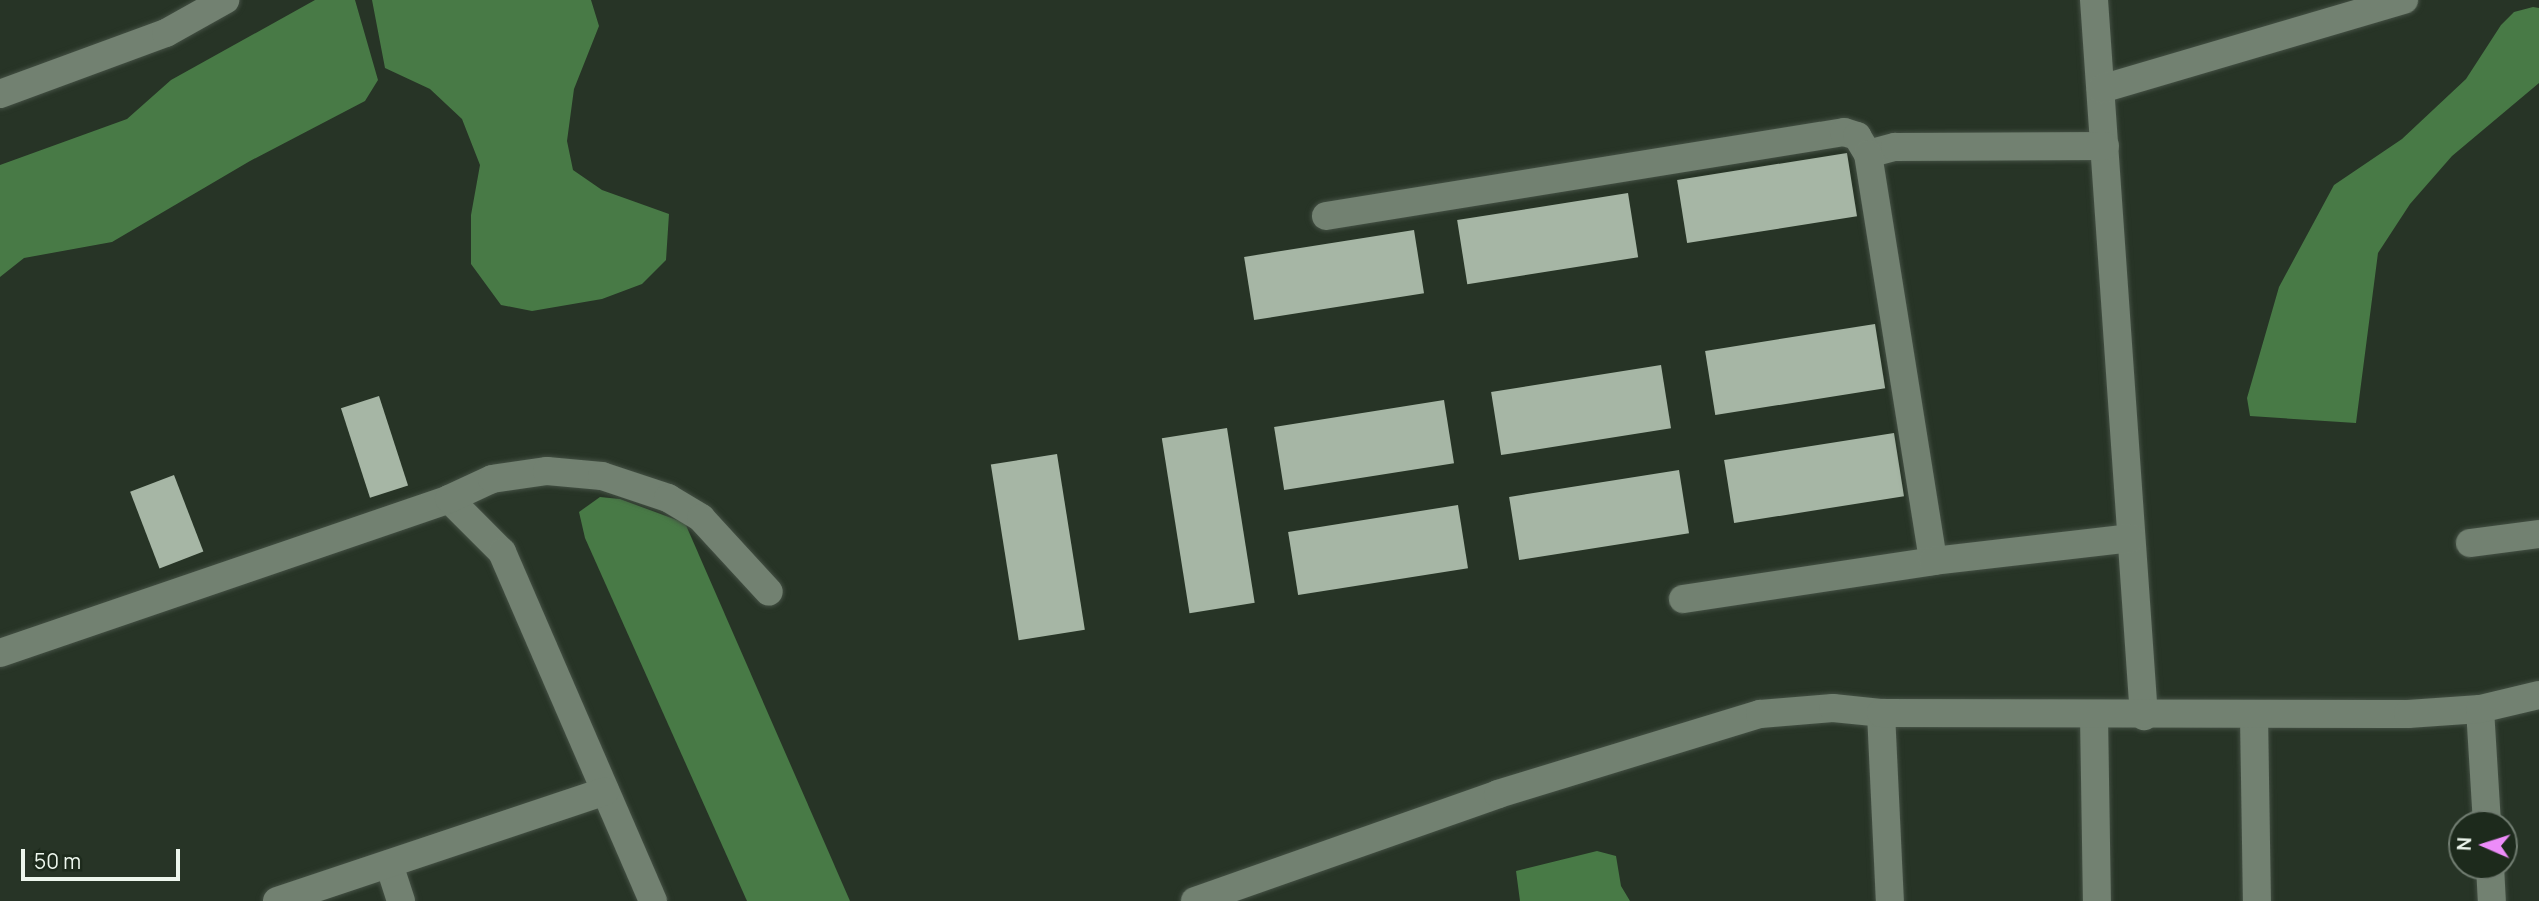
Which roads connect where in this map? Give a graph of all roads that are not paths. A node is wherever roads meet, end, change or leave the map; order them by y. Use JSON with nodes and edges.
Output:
{"nodes":[{"id":1,"x":225,"y":0,"type":"edge"},
{"id":2,"x":2094,"y":0,"type":"edge"},
{"id":3,"x":2404,"y":0,"type":"edge"},
{"id":4,"x":2101,"y":89,"type":"junction"},
{"id":5,"x":0,"y":94,"type":"edge"},
{"id":6,"x":2105,"y":146,"type":"junction"},
{"id":7,"x":1868,"y":154,"type":"junction"},
{"id":8,"x":1326,"y":216,"type":"dead end"},
{"id":9,"x":449,"y":499,"type":"junction"},
{"id":10,"x":2539,"y":534,"type":"edge"},
{"id":11,"x":2131,"y":538,"type":"junction"},
{"id":12,"x":2470,"y":543,"type":"dead end"},
{"id":13,"x":1933,"y":561,"type":"junction"},
{"id":14,"x":769,"y":592,"type":"dead end"},
{"id":15,"x":1683,"y":599,"type":"dead end"},
{"id":16,"x":0,"y":653,"type":"edge"},
{"id":17,"x":2539,"y":695,"type":"edge"},
{"id":18,"x":2480,"y":709,"type":"junction"},
{"id":19,"x":1881,"y":713,"type":"junction"},
{"id":20,"x":2094,"y":715,"type":"junction"},
{"id":21,"x":2254,"y":715,"type":"junction"},
{"id":22,"x":2144,"y":716,"type":"junction"},
{"id":23,"x":605,"y":791,"type":"junction"},
{"id":24,"x":2486,"y":810,"type":"edge"},
{"id":25,"x":389,"y":864,"type":"junction"},
{"id":26,"x":2491,"y":880,"type":"edge"},
{"id":27,"x":277,"y":901,"type":"edge"},
{"id":28,"x":401,"y":901,"type":"edge"},
{"id":29,"x":653,"y":901,"type":"edge"},
{"id":30,"x":1195,"y":901,"type":"edge"},
{"id":31,"x":1890,"y":901,"type":"edge"},
{"id":32,"x":2097,"y":901,"type":"edge"},
{"id":33,"x":2257,"y":901,"type":"edge"},
{"id":34,"x":2492,"y":901,"type":"edge"}],
"edges":[{"from":1,"to":5,"type":"street"},
{"from":2,"to":4,"type":"street"},
{"from":3,"to":4,"type":"street"},
{"from":4,"to":6,"type":"street"},
{"from":6,"to":7,"type":"street"},
{"from":6,"to":11,"type":"street"},
{"from":7,"to":8,"type":"street"},
{"from":7,"to":13,"type":"street"},
{"from":9,"to":14,"type":"street"},
{"from":9,"to":16,"type":"street"},
{"from":9,"to":23,"type":"street"},
{"from":10,"to":12,"type":"street"},
{"from":11,"to":13,"type":"street"},
{"from":11,"to":22,"type":"street"},
{"from":13,"to":15,"type":"street"},
{"from":17,"to":18,"type":"street"},
{"from":18,"to":21,"type":"street"},
{"from":18,"to":24,"type":"street"},
{"from":19,"to":20,"type":"street"},
{"from":19,"to":30,"type":"street"},
{"from":19,"to":31,"type":"street"},
{"from":20,"to":22,"type":"street"},
{"from":20,"to":32,"type":"street"},
{"from":21,"to":22,"type":"street"},
{"from":21,"to":33,"type":"street"},
{"from":23,"to":25,"type":"street"},
{"from":23,"to":29,"type":"street"},
{"from":25,"to":27,"type":"street"},
{"from":25,"to":28,"type":"street"},
{"from":26,"to":34,"type":"street"}]}
